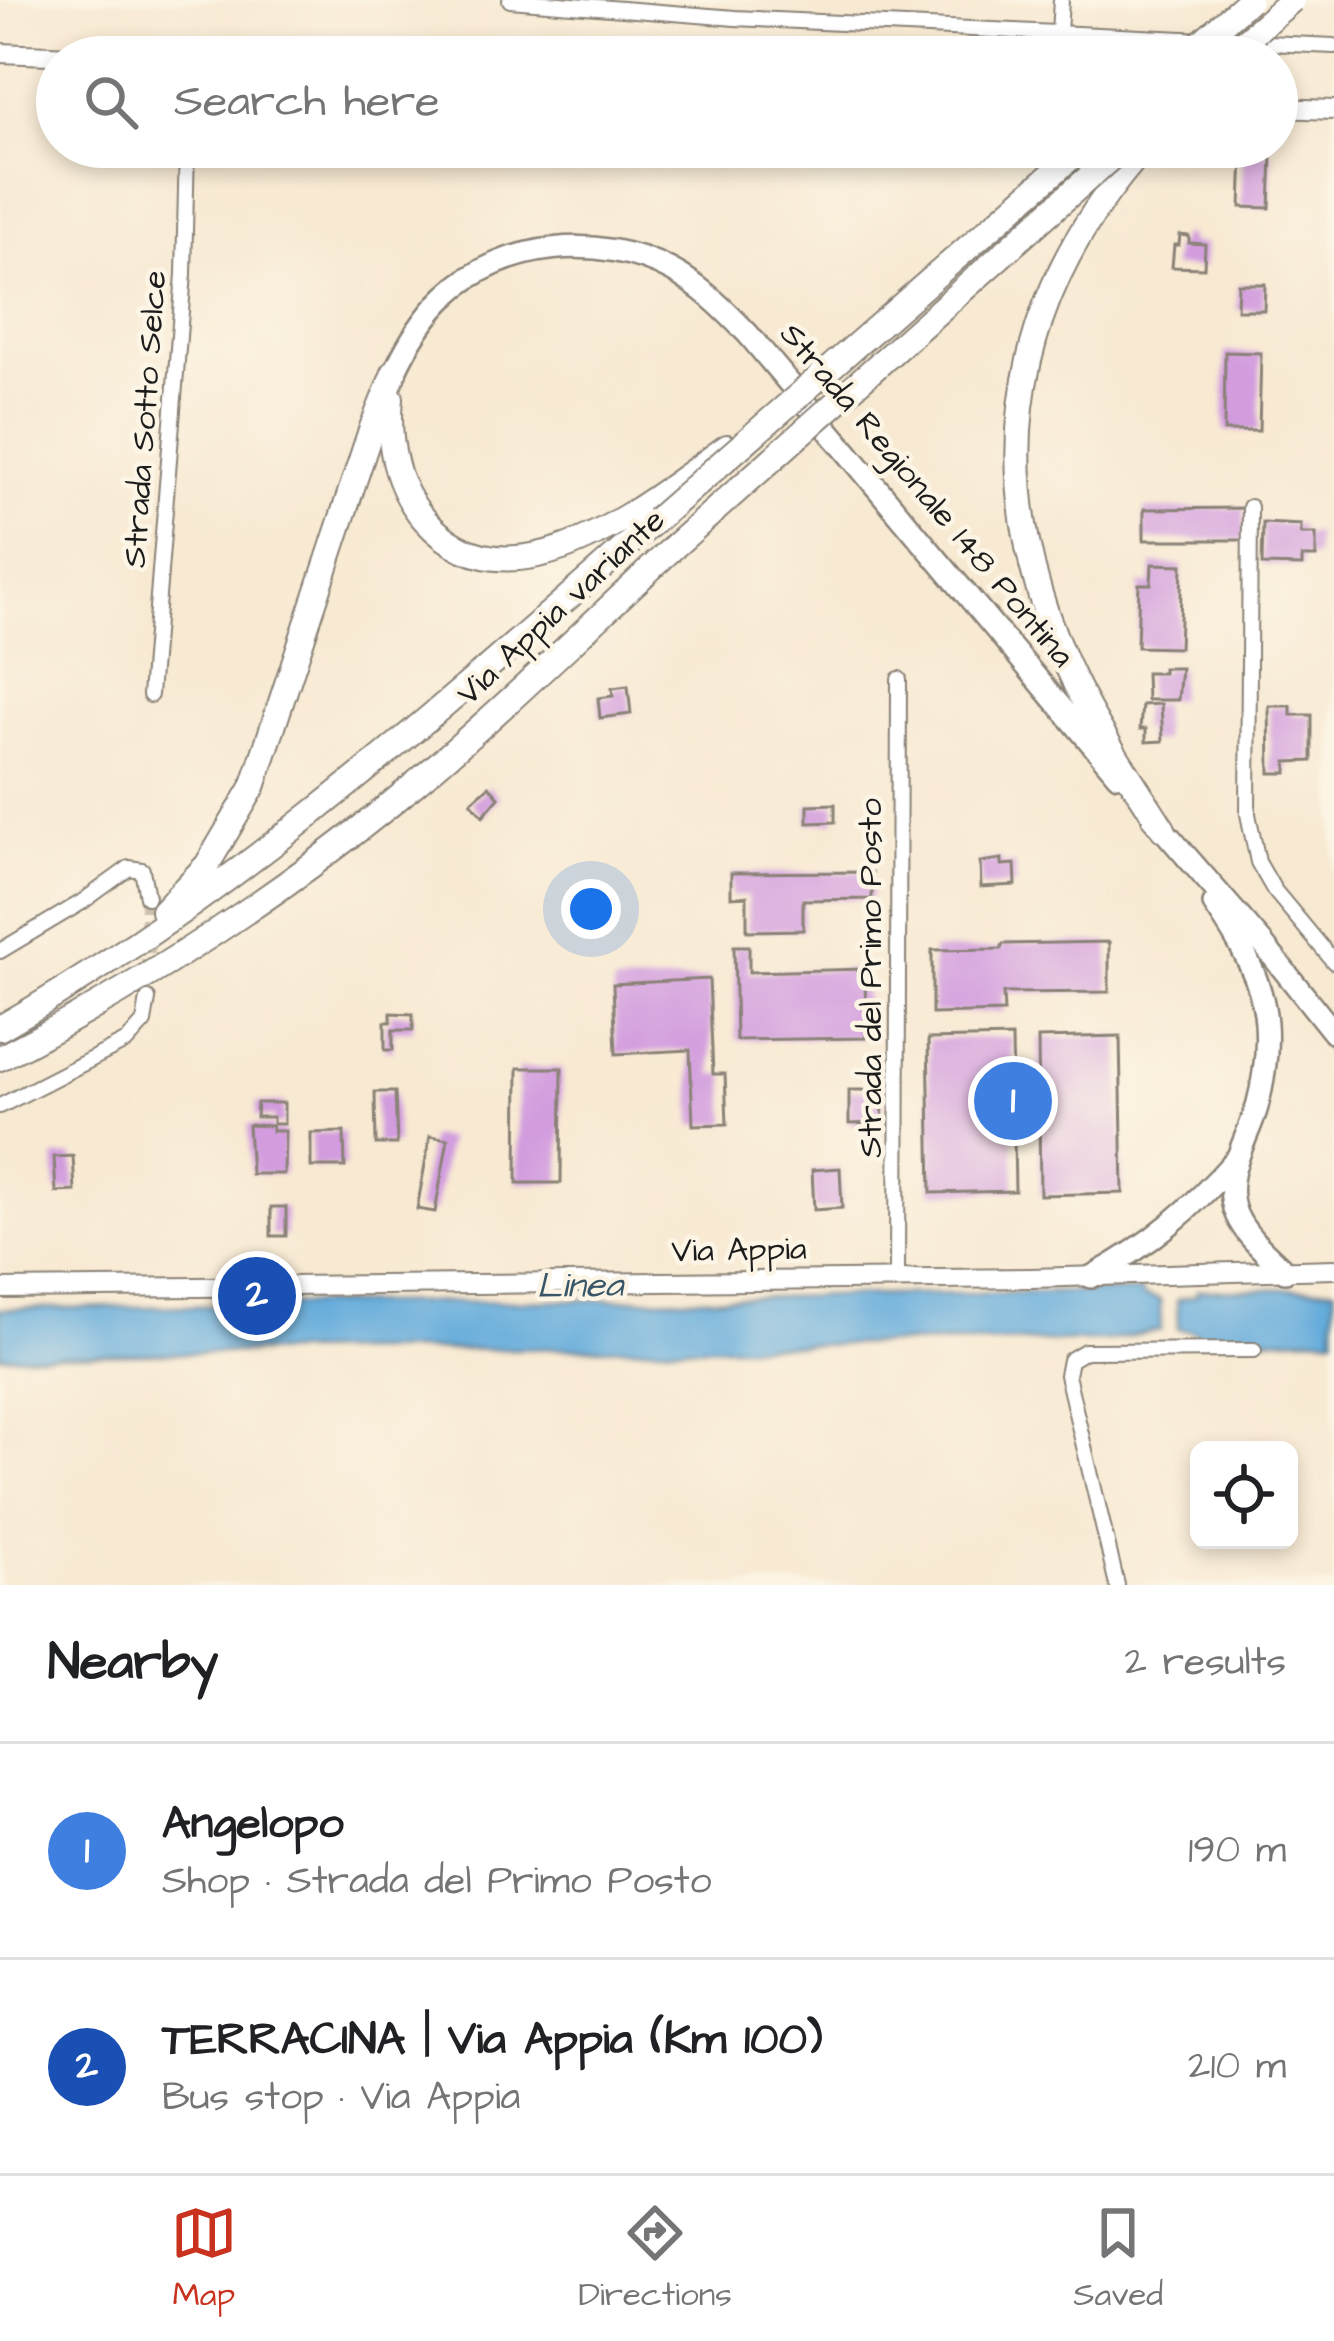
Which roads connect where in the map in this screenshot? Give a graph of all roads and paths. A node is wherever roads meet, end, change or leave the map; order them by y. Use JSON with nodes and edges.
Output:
{"nodes":[{"id":1,"x":510,"y":0,"type":"edge"},
{"id":2,"x":1061,"y":0,"type":"edge"},
{"id":3,"x":1250,"y":0,"type":"edge"},
{"id":4,"x":555,"y":2,"type":"edge"},
{"id":5,"x":1282,"y":8,"type":"edge"},
{"id":6,"x":1059,"y":33,"type":"junction"},
{"id":7,"x":1122,"y":36,"type":"edge"},
{"id":8,"x":1209,"y":36,"type":"edge"},
{"id":9,"x":1252,"y":36,"type":"edge"},
{"id":10,"x":1298,"y":44,"type":"edge"},
{"id":11,"x":1334,"y":46,"type":"edge"},
{"id":12,"x":0,"y":53,"type":"edge"},
{"id":13,"x":36,"y":54,"type":"edge"},
{"id":14,"x":1298,"y":109,"type":"edge"},
{"id":15,"x":1334,"y":110,"type":"edge"},
{"id":16,"x":187,"y":168,"type":"edge"},
{"id":17,"x":1059,"y":168,"type":"edge"},
{"id":18,"x":1099,"y":168,"type":"edge"},
{"id":19,"x":1128,"y":168,"type":"edge"},
{"id":20,"x":394,"y":373,"type":"junction"},
{"id":21,"x":1250,"y":506,"type":"dead end"},
{"id":22,"x":648,"y":513,"type":"junction"},
{"id":23,"x":898,"y":679,"type":"dead end"},
{"id":24,"x":151,"y":695,"type":"dead end"},
{"id":25,"x":1163,"y":829,"type":"junction"},
{"id":26,"x":147,"y":897,"type":"dead end"},
{"id":27,"x":1263,"y":944,"type":"junction"},
{"id":28,"x":0,"y":951,"type":"edge"},
{"id":29,"x":1334,"y":962,"type":"edge"},
{"id":30,"x":148,"y":998,"type":"dead end"},
{"id":31,"x":1334,"y":1014,"type":"edge"},
{"id":32,"x":0,"y":1028,"type":"edge"},
{"id":33,"x":1334,"y":1033,"type":"edge"},
{"id":34,"x":0,"y":1058,"type":"edge"},
{"id":35,"x":0,"y":1106,"type":"edge"},
{"id":36,"x":1237,"y":1157,"type":"junction"},
{"id":37,"x":1334,"y":1269,"type":"edge"},
{"id":38,"x":1285,"y":1271,"type":"junction"},
{"id":39,"x":1091,"y":1276,"type":"junction"},
{"id":40,"x":897,"y":1278,"type":"junction"},
{"id":41,"x":0,"y":1289,"type":"edge"},
{"id":42,"x":1254,"y":1350,"type":"dead end"},
{"id":43,"x":1117,"y":1585,"type":"edge"}],
"edges":[{"from":1,"to":4,"type":"street"},
{"from":2,"to":6,"type":"street"},
{"from":3,"to":8,"type":"highway","bridge":true},
{"from":4,"to":6,"type":"street"},
{"from":5,"to":9,"type":"highway","bridge":true},
{"from":6,"to":7,"type":"street"},
{"from":10,"to":11,"type":"street"},
{"from":12,"to":13,"type":"main road"},
{"from":14,"to":15,"type":"main road"},
{"from":16,"to":24,"type":"street","name":"Strada Sotto Selce"},
{"from":17,"to":22,"type":"highway","name":"Via Appia variante","bridge":true},
{"from":18,"to":34,"type":"highway","name":"Via Appia variante","bridge":true},
{"from":19,"to":25,"type":"highway"},
{"from":20,"to":22,"type":"highway"},
{"from":20,"to":25,"type":"main road","name":"Strada Regionale 148 Pontina"},
{"from":20,"to":32,"type":"highway"},
{"from":21,"to":29,"type":"street"},
{"from":22,"to":32,"type":"highway","name":"Via Appia variante"},
{"from":23,"to":40,"type":"street","name":"Strada del Primo Posto"},
{"from":25,"to":27,"type":"main road","name":"Strada Regionale 148 Pontina"},
{"from":25,"to":36,"type":"main road"},
{"from":26,"to":28,"type":"street"},
{"from":27,"to":31,"type":"main road"},
{"from":27,"to":33,"type":"main road","name":"Strada Regionale 148 Pontina"},
{"from":30,"to":35,"type":"street"},
{"from":36,"to":38,"type":"main road"},
{"from":36,"to":39,"type":"main road"},
{"from":37,"to":38,"type":"main road","name":"Via Appia"},
{"from":38,"to":39,"type":"main road","name":"Via Appia"},
{"from":39,"to":40,"type":"main road","name":"Via Appia"},
{"from":40,"to":41,"type":"main road","name":"Via Appia"},
{"from":42,"to":43,"type":"street"}]}
